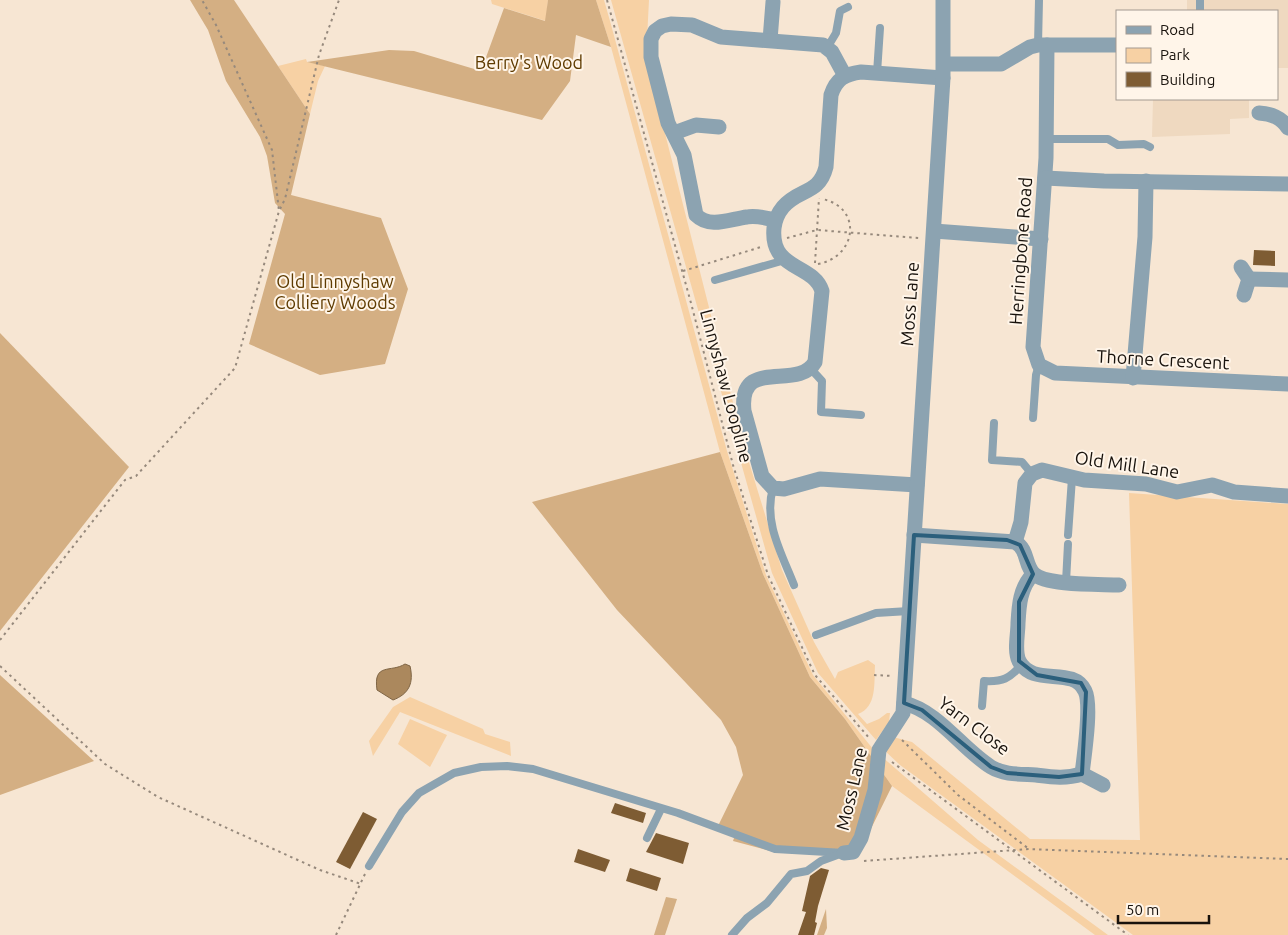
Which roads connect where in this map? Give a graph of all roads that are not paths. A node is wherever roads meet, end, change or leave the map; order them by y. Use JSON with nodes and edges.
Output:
{"nodes":[{"id":1,"x":943,"y":0,"type":"edge"},
{"id":2,"x":1039,"y":0,"type":"edge"},
{"id":3,"x":773,"y":2,"type":"dead end"},
{"id":4,"x":848,"y":7,"type":"dead end"},
{"id":5,"x":880,"y":28,"type":"dead end"},
{"id":6,"x":770,"y":40,"type":"junction"},
{"id":7,"x":1042,"y":45,"type":"junction"},
{"id":8,"x":1116,"y":45,"type":"edge"},
{"id":9,"x":828,"y":48,"type":"junction"},
{"id":10,"x":944,"y":71,"type":"junction"},
{"id":11,"x":877,"y":73,"type":"junction"},
{"id":12,"x":845,"y":76,"type":"junction"},
{"id":13,"x":1259,"y":113,"type":"dead end"},
{"id":14,"x":1286,"y":123,"type":"edge"},
{"id":15,"x":720,"y":127,"type":"dead end"},
{"id":16,"x":674,"y":133,"type":"junction"},
{"id":17,"x":1046,"y":139,"type":"junction"},
{"id":18,"x":1150,"y":147,"type":"dead end"},
{"id":19,"x":1045,"y":178,"type":"junction"},
{"id":20,"x":1287,"y":180,"type":"edge"},
{"id":21,"x":1146,"y":182,"type":"junction"},
{"id":22,"x":775,"y":220,"type":"junction"},
{"id":23,"x":934,"y":235,"type":"junction"},
{"id":24,"x":1041,"y":240,"type":"junction"},
{"id":25,"x":785,"y":260,"type":"junction"},
{"id":26,"x":715,"y":280,"type":"dead end"},
{"id":27,"x":1288,"y":280,"type":"edge"},
{"id":28,"x":1244,"y":295,"type":"dead end"},
{"id":29,"x":1040,"y":365,"type":"junction"},
{"id":30,"x":811,"y":369,"type":"junction"},
{"id":31,"x":1133,"y":378,"type":"junction"},
{"id":32,"x":1288,"y":384,"type":"edge"},
{"id":33,"x":861,"y":415,"type":"dead end"},
{"id":34,"x":1033,"y":418,"type":"dead end"},
{"id":35,"x":994,"y":423,"type":"dead end"},
{"id":36,"x":1032,"y":474,"type":"junction"},
{"id":37,"x":1072,"y":478,"type":"junction"},
{"id":38,"x":917,"y":486,"type":"junction"},
{"id":39,"x":773,"y":488,"type":"junction"},
{"id":40,"x":1288,"y":496,"type":"edge"},
{"id":41,"x":914,"y":535,"type":"junction"},
{"id":42,"x":1068,"y":535,"type":"dead end"},
{"id":43,"x":1015,"y":542,"type":"junction"},
{"id":44,"x":1068,"y":544,"type":"dead end"},
{"id":45,"x":1034,"y":574,"type":"junction"},
{"id":46,"x":1066,"y":582,"type":"junction"},
{"id":47,"x":794,"y":584,"type":"dead end"},
{"id":48,"x":1109,"y":589,"type":"dead end"},
{"id":49,"x":908,"y":611,"type":"junction"},
{"id":50,"x":816,"y":635,"type":"dead end"},
{"id":51,"x":1022,"y":664,"type":"junction"},
{"id":52,"x":904,"y":703,"type":"junction"},
{"id":53,"x":982,"y":706,"type":"dead end"},
{"id":54,"x":1082,"y":774,"type":"junction"},
{"id":55,"x":1103,"y":785,"type":"dead end"},
{"id":56,"x":661,"y":809,"type":"junction"},
{"id":57,"x":648,"y":838,"type":"dead end"},
{"id":58,"x":850,"y":857,"type":"junction"},
{"id":59,"x":370,"y":866,"type":"dead end"},
{"id":60,"x":732,"y":935,"type":"edge"}],
"edges":[{"from":1,"to":10,"type":"street","name":"Moss Lane"},
{"from":2,"to":7,"type":"lane"},
{"from":3,"to":6,"type":"street"},
{"from":4,"to":9,"type":"lane"},
{"from":5,"to":11,"type":"lane"},
{"from":6,"to":9,"type":"street"},
{"from":6,"to":16,"type":"street"},
{"from":7,"to":8,"type":"street"},
{"from":7,"to":10,"type":"street"},
{"from":7,"to":17,"type":"street","name":"Herringbone Road"},
{"from":9,"to":12,"type":"street"},
{"from":10,"to":11,"type":"street"},
{"from":10,"to":23,"type":"street","name":"Moss Lane"},
{"from":11,"to":12,"type":"street"},
{"from":12,"to":22,"type":"street"},
{"from":13,"to":14,"type":"street"},
{"from":15,"to":16,"type":"street"},
{"from":16,"to":22,"type":"street"},
{"from":17,"to":18,"type":"lane"},
{"from":17,"to":19,"type":"street","name":"Herringbone Road"},
{"from":19,"to":21,"type":"street"},
{"from":19,"to":24,"type":"street","name":"Herringbone Road"},
{"from":20,"to":21,"type":"street"},
{"from":21,"to":31,"type":"street"},
{"from":22,"to":25,"type":"street"},
{"from":23,"to":24,"type":"street"},
{"from":23,"to":38,"type":"street","name":"Moss Lane"},
{"from":24,"to":29,"type":"street","name":"Herringbone Road"},
{"from":25,"to":26,"type":"lane"},
{"from":25,"to":30,"type":"street"},
{"from":27,"to":28,"type":"street"},
{"from":29,"to":31,"type":"street","name":"Thorne Crescent"},
{"from":29,"to":34,"type":"lane"},
{"from":30,"to":33,"type":"lane"},
{"from":30,"to":39,"type":"street"},
{"from":31,"to":32,"type":"street","name":"Thorne Crescent"},
{"from":35,"to":36,"type":"lane"},
{"from":36,"to":37,"type":"street","name":"Old Mill Lane"},
{"from":36,"to":43,"type":"street"},
{"from":37,"to":40,"type":"street","name":"Old Mill Lane"},
{"from":37,"to":42,"type":"lane"},
{"from":38,"to":39,"type":"street"},
{"from":38,"to":41,"type":"street","name":"Moss Lane"},
{"from":39,"to":47,"type":"lane"},
{"from":41,"to":43,"type":"street"},
{"from":41,"to":49,"type":"street","name":"Moss Lane"},
{"from":43,"to":45,"type":"street"},
{"from":44,"to":46,"type":"lane"},
{"from":45,"to":46,"type":"street"},
{"from":45,"to":51,"type":"street"},
{"from":46,"to":48,"type":"street"},
{"from":49,"to":50,"type":"lane"},
{"from":49,"to":52,"type":"street","name":"Moss Lane"},
{"from":51,"to":53,"type":"lane"},
{"from":51,"to":54,"type":"street"},
{"from":52,"to":54,"type":"street","name":"Yarn Close"},
{"from":52,"to":58,"type":"street","name":"Moss Lane"},
{"from":54,"to":55,"type":"street"},
{"from":56,"to":57,"type":"lane"},
{"from":56,"to":58,"type":"lane"},
{"from":56,"to":59,"type":"lane"},
{"from":58,"to":60,"type":"lane"}]}
